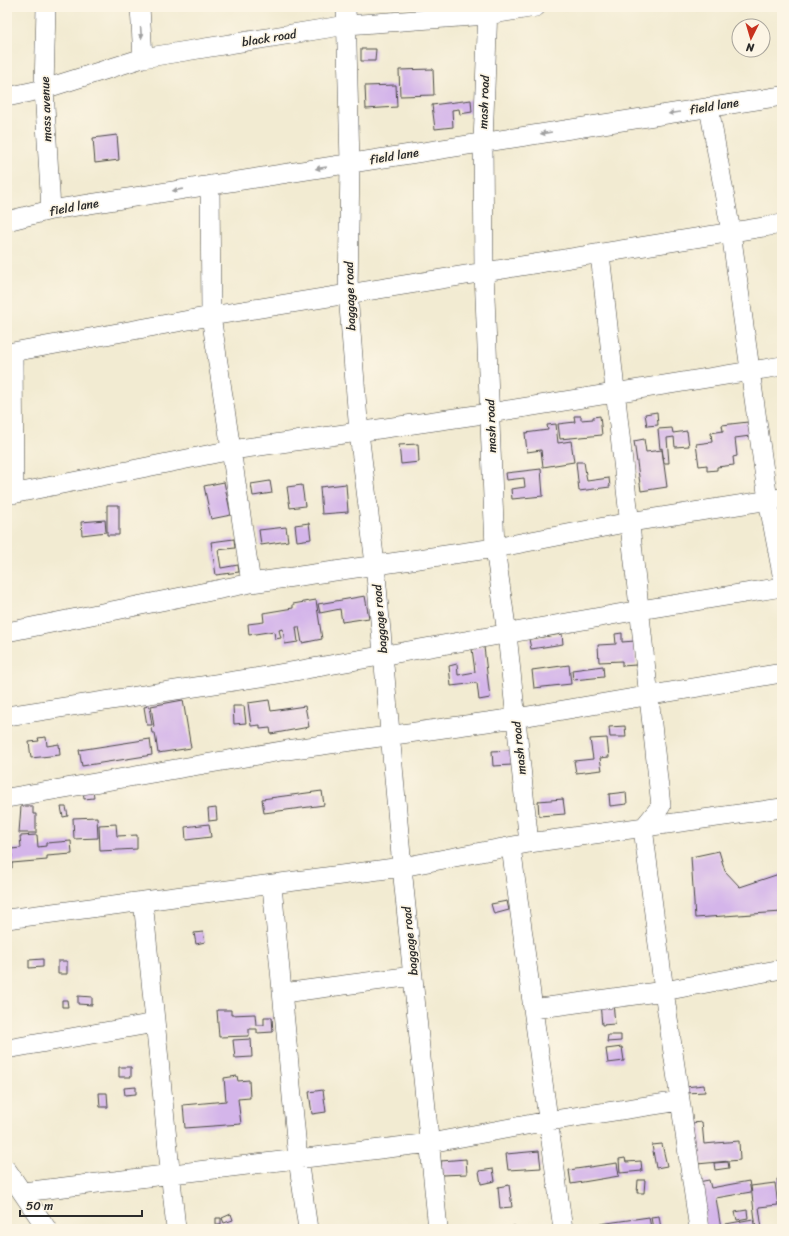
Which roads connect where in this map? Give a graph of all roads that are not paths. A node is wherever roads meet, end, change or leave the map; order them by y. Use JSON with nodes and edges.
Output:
{"nodes":[{"id":1,"x":46,"y":7,"type":"edge"},
{"id":2,"x":140,"y":7,"type":"edge"},
{"id":3,"x":536,"y":7,"type":"edge"},
{"id":4,"x":487,"y":11,"type":"edge"},
{"id":5,"x":347,"y":16,"type":"edge"},
{"id":6,"x":143,"y":58,"type":"junction"},
{"id":7,"x":44,"y":89,"type":"junction"},
{"id":8,"x":782,"y":96,"type":"edge"},
{"id":9,"x":7,"y":97,"type":"edge"},
{"id":10,"x":709,"y":107,"type":"junction"},
{"id":11,"x":483,"y":143,"type":"junction"},
{"id":12,"x":350,"y":163,"type":"junction"},
{"id":13,"x":210,"y":185,"type":"junction"},
{"id":14,"x":51,"y":210,"type":"junction"},
{"id":15,"x":7,"y":221,"type":"edge"},
{"id":16,"x":782,"y":224,"type":"edge"},
{"id":17,"x":731,"y":232,"type":"junction"},
{"id":18,"x":600,"y":254,"type":"junction"},
{"id":19,"x":484,"y":272,"type":"junction"},
{"id":20,"x":348,"y":294,"type":"junction"},
{"id":21,"x":212,"y":316,"type":"junction"},
{"id":22,"x":10,"y":353,"type":"edge"},
{"id":23,"x":782,"y":366,"type":"edge"},
{"id":24,"x":750,"y":372,"type":"junction"},
{"id":25,"x":615,"y":393,"type":"junction"},
{"id":26,"x":490,"y":413,"type":"junction"},
{"id":27,"x":359,"y":433,"type":"junction"},
{"id":28,"x":232,"y":450,"type":"junction"},
{"id":29,"x":10,"y":494,"type":"edge"},
{"id":30,"x":775,"y":499,"type":"edge"},
{"id":31,"x":630,"y":522,"type":"junction"},
{"id":32,"x":495,"y":548,"type":"junction"},
{"id":33,"x":375,"y":564,"type":"junction"},
{"id":34,"x":782,"y":574,"type":"edge"},
{"id":35,"x":251,"y":583,"type":"junction"},
{"id":36,"x":782,"y":587,"type":"edge"},
{"id":37,"x":640,"y":610,"type":"junction"},
{"id":38,"x":7,"y":632,"type":"edge"},
{"id":39,"x":507,"y":634,"type":"junction"},
{"id":40,"x":384,"y":656,"type":"junction"},
{"id":41,"x":782,"y":673,"type":"edge"},
{"id":42,"x":648,"y":696,"type":"junction"},
{"id":43,"x":7,"y":716,"type":"edge"},
{"id":44,"x":516,"y":718,"type":"junction"},
{"id":45,"x":392,"y":736,"type":"junction"},
{"id":46,"x":7,"y":798,"type":"edge"},
{"id":47,"x":782,"y":808,"type":"edge"},
{"id":48,"x":643,"y":828,"type":"junction"},
{"id":49,"x":520,"y":845,"type":"junction"},
{"id":50,"x":402,"y":867,"type":"junction"},
{"id":51,"x":272,"y":886,"type":"junction"},
{"id":52,"x":143,"y":901,"type":"junction"},
{"id":53,"x":7,"y":919,"type":"edge"},
{"id":54,"x":782,"y":969,"type":"edge"},
{"id":55,"x":413,"y":976,"type":"junction"},
{"id":56,"x":664,"y":991,"type":"junction"},
{"id":57,"x":283,"y":993,"type":"junction"},
{"id":58,"x":533,"y":1009,"type":"junction"},
{"id":59,"x":155,"y":1023,"type":"junction"},
{"id":60,"x":7,"y":1049,"type":"edge"},
{"id":61,"x":680,"y":1100,"type":"junction"},
{"id":62,"x":548,"y":1121,"type":"junction"},
{"id":63,"x":430,"y":1143,"type":"junction"},
{"id":64,"x":298,"y":1158,"type":"junction"},
{"id":65,"x":170,"y":1173,"type":"junction"},
{"id":66,"x":12,"y":1180,"type":"edge"},
{"id":67,"x":47,"y":1229,"type":"edge"},
{"id":68,"x":176,"y":1229,"type":"edge"},
{"id":69,"x":308,"y":1229,"type":"edge"},
{"id":70,"x":438,"y":1229,"type":"edge"},
{"id":71,"x":563,"y":1229,"type":"edge"},
{"id":72,"x":699,"y":1229,"type":"edge"}],
"edges":[{"from":1,"to":7,"type":"street","name":"mass avenue"},
{"from":2,"to":6,"type":"street","one_way":true},
{"from":3,"to":4,"type":"street","name":"black road"},
{"from":4,"to":5,"type":"street","name":"black road"},
{"from":4,"to":11,"type":"street","name":"mash road"},
{"from":5,"to":6,"type":"street","name":"black road"},
{"from":5,"to":12,"type":"street","name":"baggage road"},
{"from":6,"to":7,"type":"street","name":"black road"},
{"from":7,"to":9,"type":"street","name":"black road"},
{"from":7,"to":14,"type":"street","name":"mass avenue"},
{"from":8,"to":10,"type":"street","name":"field lane"},
{"from":10,"to":11,"type":"street","name":"field lane","one_way":true},
{"from":10,"to":17,"type":"street"},
{"from":11,"to":12,"type":"street","name":"field lane"},
{"from":11,"to":19,"type":"street","name":"mash road"},
{"from":12,"to":13,"type":"street","name":"field lane","one_way":true},
{"from":12,"to":20,"type":"street","name":"baggage road"},
{"from":13,"to":14,"type":"street","name":"field lane","one_way":true},
{"from":13,"to":21,"type":"street"},
{"from":14,"to":15,"type":"street","name":"field lane"},
{"from":16,"to":17,"type":"street"},
{"from":17,"to":18,"type":"street"},
{"from":17,"to":24,"type":"street"},
{"from":18,"to":19,"type":"street"},
{"from":18,"to":25,"type":"street"},
{"from":19,"to":20,"type":"street"},
{"from":19,"to":26,"type":"street","name":"mash road"},
{"from":20,"to":21,"type":"street"},
{"from":20,"to":27,"type":"street","name":"baggage road"},
{"from":21,"to":22,"type":"street"},
{"from":21,"to":28,"type":"street"},
{"from":22,"to":29,"type":"street"},
{"from":23,"to":24,"type":"street"},
{"from":24,"to":25,"type":"street"},
{"from":24,"to":30,"type":"street"},
{"from":25,"to":26,"type":"street"},
{"from":25,"to":31,"type":"street"},
{"from":26,"to":27,"type":"street"},
{"from":26,"to":32,"type":"street","name":"mash road"},
{"from":27,"to":28,"type":"street"},
{"from":27,"to":33,"type":"street","name":"baggage road"},
{"from":28,"to":29,"type":"street"},
{"from":28,"to":35,"type":"street"},
{"from":30,"to":31,"type":"street"},
{"from":30,"to":34,"type":"street"},
{"from":31,"to":32,"type":"street"},
{"from":31,"to":37,"type":"street"},
{"from":32,"to":33,"type":"street"},
{"from":32,"to":39,"type":"street","name":"mash road"},
{"from":33,"to":35,"type":"street"},
{"from":33,"to":40,"type":"street","name":"baggage road"},
{"from":35,"to":38,"type":"street"},
{"from":36,"to":37,"type":"street"},
{"from":37,"to":39,"type":"street"},
{"from":37,"to":42,"type":"street"},
{"from":39,"to":40,"type":"street"},
{"from":39,"to":44,"type":"street","name":"mash road"},
{"from":40,"to":43,"type":"street"},
{"from":40,"to":45,"type":"street","name":"baggage road"},
{"from":41,"to":42,"type":"street"},
{"from":42,"to":44,"type":"street"},
{"from":42,"to":48,"type":"street"},
{"from":44,"to":45,"type":"street"},
{"from":44,"to":49,"type":"street","name":"mash road"},
{"from":45,"to":46,"type":"street"},
{"from":45,"to":50,"type":"street","name":"baggage road"},
{"from":47,"to":48,"type":"street"},
{"from":48,"to":49,"type":"street"},
{"from":48,"to":56,"type":"street"},
{"from":49,"to":50,"type":"street"},
{"from":49,"to":58,"type":"street","name":"mash road"},
{"from":50,"to":51,"type":"street"},
{"from":50,"to":55,"type":"street","name":"baggage road"},
{"from":51,"to":52,"type":"street"},
{"from":51,"to":57,"type":"street"},
{"from":52,"to":53,"type":"street"},
{"from":52,"to":59,"type":"street"},
{"from":54,"to":56,"type":"street"},
{"from":55,"to":57,"type":"street"},
{"from":55,"to":63,"type":"street","name":"baggage road"},
{"from":56,"to":58,"type":"street"},
{"from":56,"to":61,"type":"street"},
{"from":57,"to":64,"type":"street"},
{"from":58,"to":62,"type":"street","name":"mash road"},
{"from":59,"to":60,"type":"street"},
{"from":59,"to":65,"type":"street"},
{"from":61,"to":62,"type":"street"},
{"from":61,"to":72,"type":"street"},
{"from":62,"to":63,"type":"street"},
{"from":62,"to":71,"type":"street","name":"mash road"},
{"from":63,"to":64,"type":"street"},
{"from":63,"to":70,"type":"street","name":"baggage road"},
{"from":64,"to":65,"type":"street"},
{"from":64,"to":69,"type":"street"},
{"from":65,"to":66,"type":"street"},
{"from":65,"to":68,"type":"street"},
{"from":66,"to":67,"type":"street"}]}
